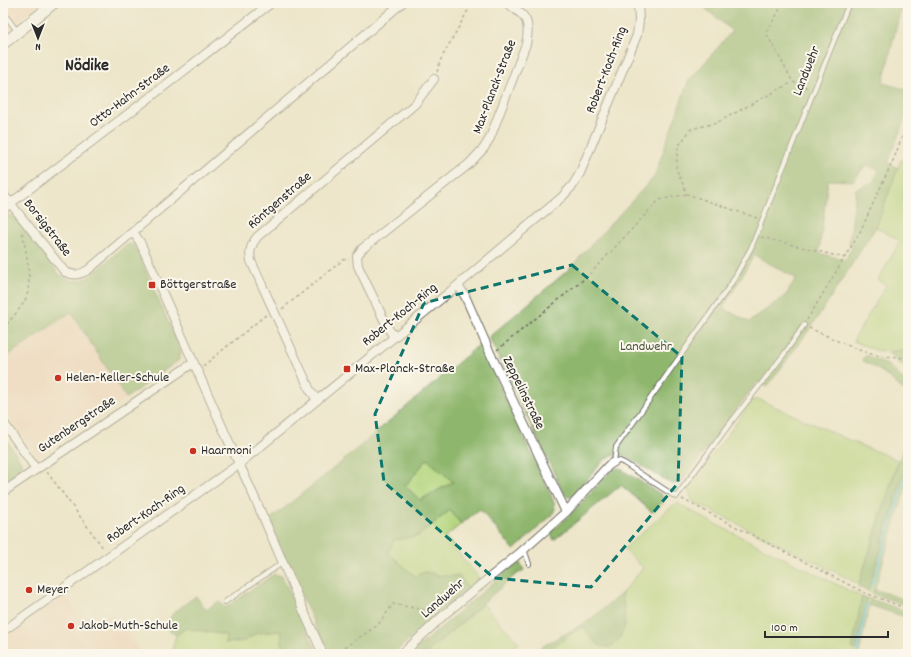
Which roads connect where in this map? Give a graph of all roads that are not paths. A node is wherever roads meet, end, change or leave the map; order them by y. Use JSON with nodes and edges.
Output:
{"nodes":[{"id":1,"x":54,"y":3,"type":"edge"},
{"id":2,"x":271,"y":3,"type":"edge"},
{"id":3,"x":402,"y":3,"type":"edge"},
{"id":4,"x":507,"y":3,"type":"edge"},
{"id":5,"x":638,"y":3,"type":"edge"},
{"id":6,"x":849,"y":3,"type":"edge"},
{"id":7,"x":3,"y":12,"type":"edge"},
{"id":8,"x":18,"y":32,"type":"junction"},
{"id":9,"x":3,"y":44,"type":"edge"},
{"id":10,"x":434,"y":79,"type":"road end"},
{"id":11,"x":3,"y":194,"type":"edge"},
{"id":12,"x":10,"y":203,"type":"junction"},
{"id":13,"x":3,"y":209,"type":"edge"},
{"id":14,"x":133,"y":232,"type":"junction"},
{"id":15,"x":458,"y":285,"type":"junction"},
{"id":16,"x":804,"y":325,"type":"road end"},
{"id":17,"x":394,"y":337,"type":"junction"},
{"id":18,"x":193,"y":363,"type":"junction"},
{"id":19,"x":316,"y":400,"type":"junction"},
{"id":20,"x":3,"y":423,"type":"edge"},
{"id":21,"x":614,"y":462,"type":"junction"},
{"id":22,"x":239,"y":464,"type":"junction"},
{"id":23,"x":39,"y":467,"type":"junction"},
{"id":24,"x":3,"y":492,"type":"edge"},
{"id":25,"x":566,"y":512,"type":"junction"},
{"id":26,"x":524,"y":549,"type":"junction"},
{"id":27,"x":282,"y":563,"type":"junction"},
{"id":28,"x":529,"y":564,"type":"dead end"},
{"id":29,"x":225,"y":602,"type":"dead end"},
{"id":30,"x":3,"y":630,"type":"edge"},
{"id":31,"x":322,"y":651,"type":"edge"},
{"id":32,"x":402,"y":654,"type":"edge"}],
"edges":[{"from":1,"to":8,"type":"street"},
{"from":2,"to":12,"type":"street","name":"Otto-Hahn-Straße"},
{"from":3,"to":14,"type":"street"},
{"from":4,"to":17,"type":"street","name":"Max-Planck-Straße"},
{"from":5,"to":15,"type":"street","name":"Robert-Koch-Ring"},
{"from":6,"to":21,"type":"lane","name":"Landwehr"},
{"from":7,"to":8,"type":"lane"},
{"from":8,"to":9,"type":"street"},
{"from":10,"to":19,"type":"street","name":"Röntgenstraße"},
{"from":11,"to":12,"type":"street","name":"Borsigstraße"},
{"from":12,"to":13,"type":"street","name":"Otto-Hahn-Straße"},
{"from":12,"to":14,"type":"street","name":"Borsigstraße"},
{"from":14,"to":18,"type":"street"},
{"from":15,"to":17,"type":"street","name":"Robert-Koch-Ring"},
{"from":15,"to":25,"type":"street","name":"Zeppelinstraße"},
{"from":16,"to":21,"type":"lane"},
{"from":17,"to":19,"type":"street","name":"Robert-Koch-Ring"},
{"from":18,"to":22,"type":"street"},
{"from":18,"to":23,"type":"street","name":"Gutenbergstraße"},
{"from":19,"to":22,"type":"street","name":"Robert-Koch-Ring"},
{"from":20,"to":23,"type":"street","name":"Gutenbergstraße"},
{"from":21,"to":25,"type":"street","name":"Landwehr"},
{"from":22,"to":27,"type":"street"},
{"from":22,"to":30,"type":"street","name":"Robert-Koch-Ring"},
{"from":23,"to":24,"type":"street","name":"Gutenbergstraße"},
{"from":25,"to":26,"type":"street","name":"Landwehr"},
{"from":26,"to":28,"type":"lane"},
{"from":26,"to":32,"type":"street","name":"Landwehr"},
{"from":27,"to":29,"type":"lane"},
{"from":27,"to":31,"type":"street"}]}
